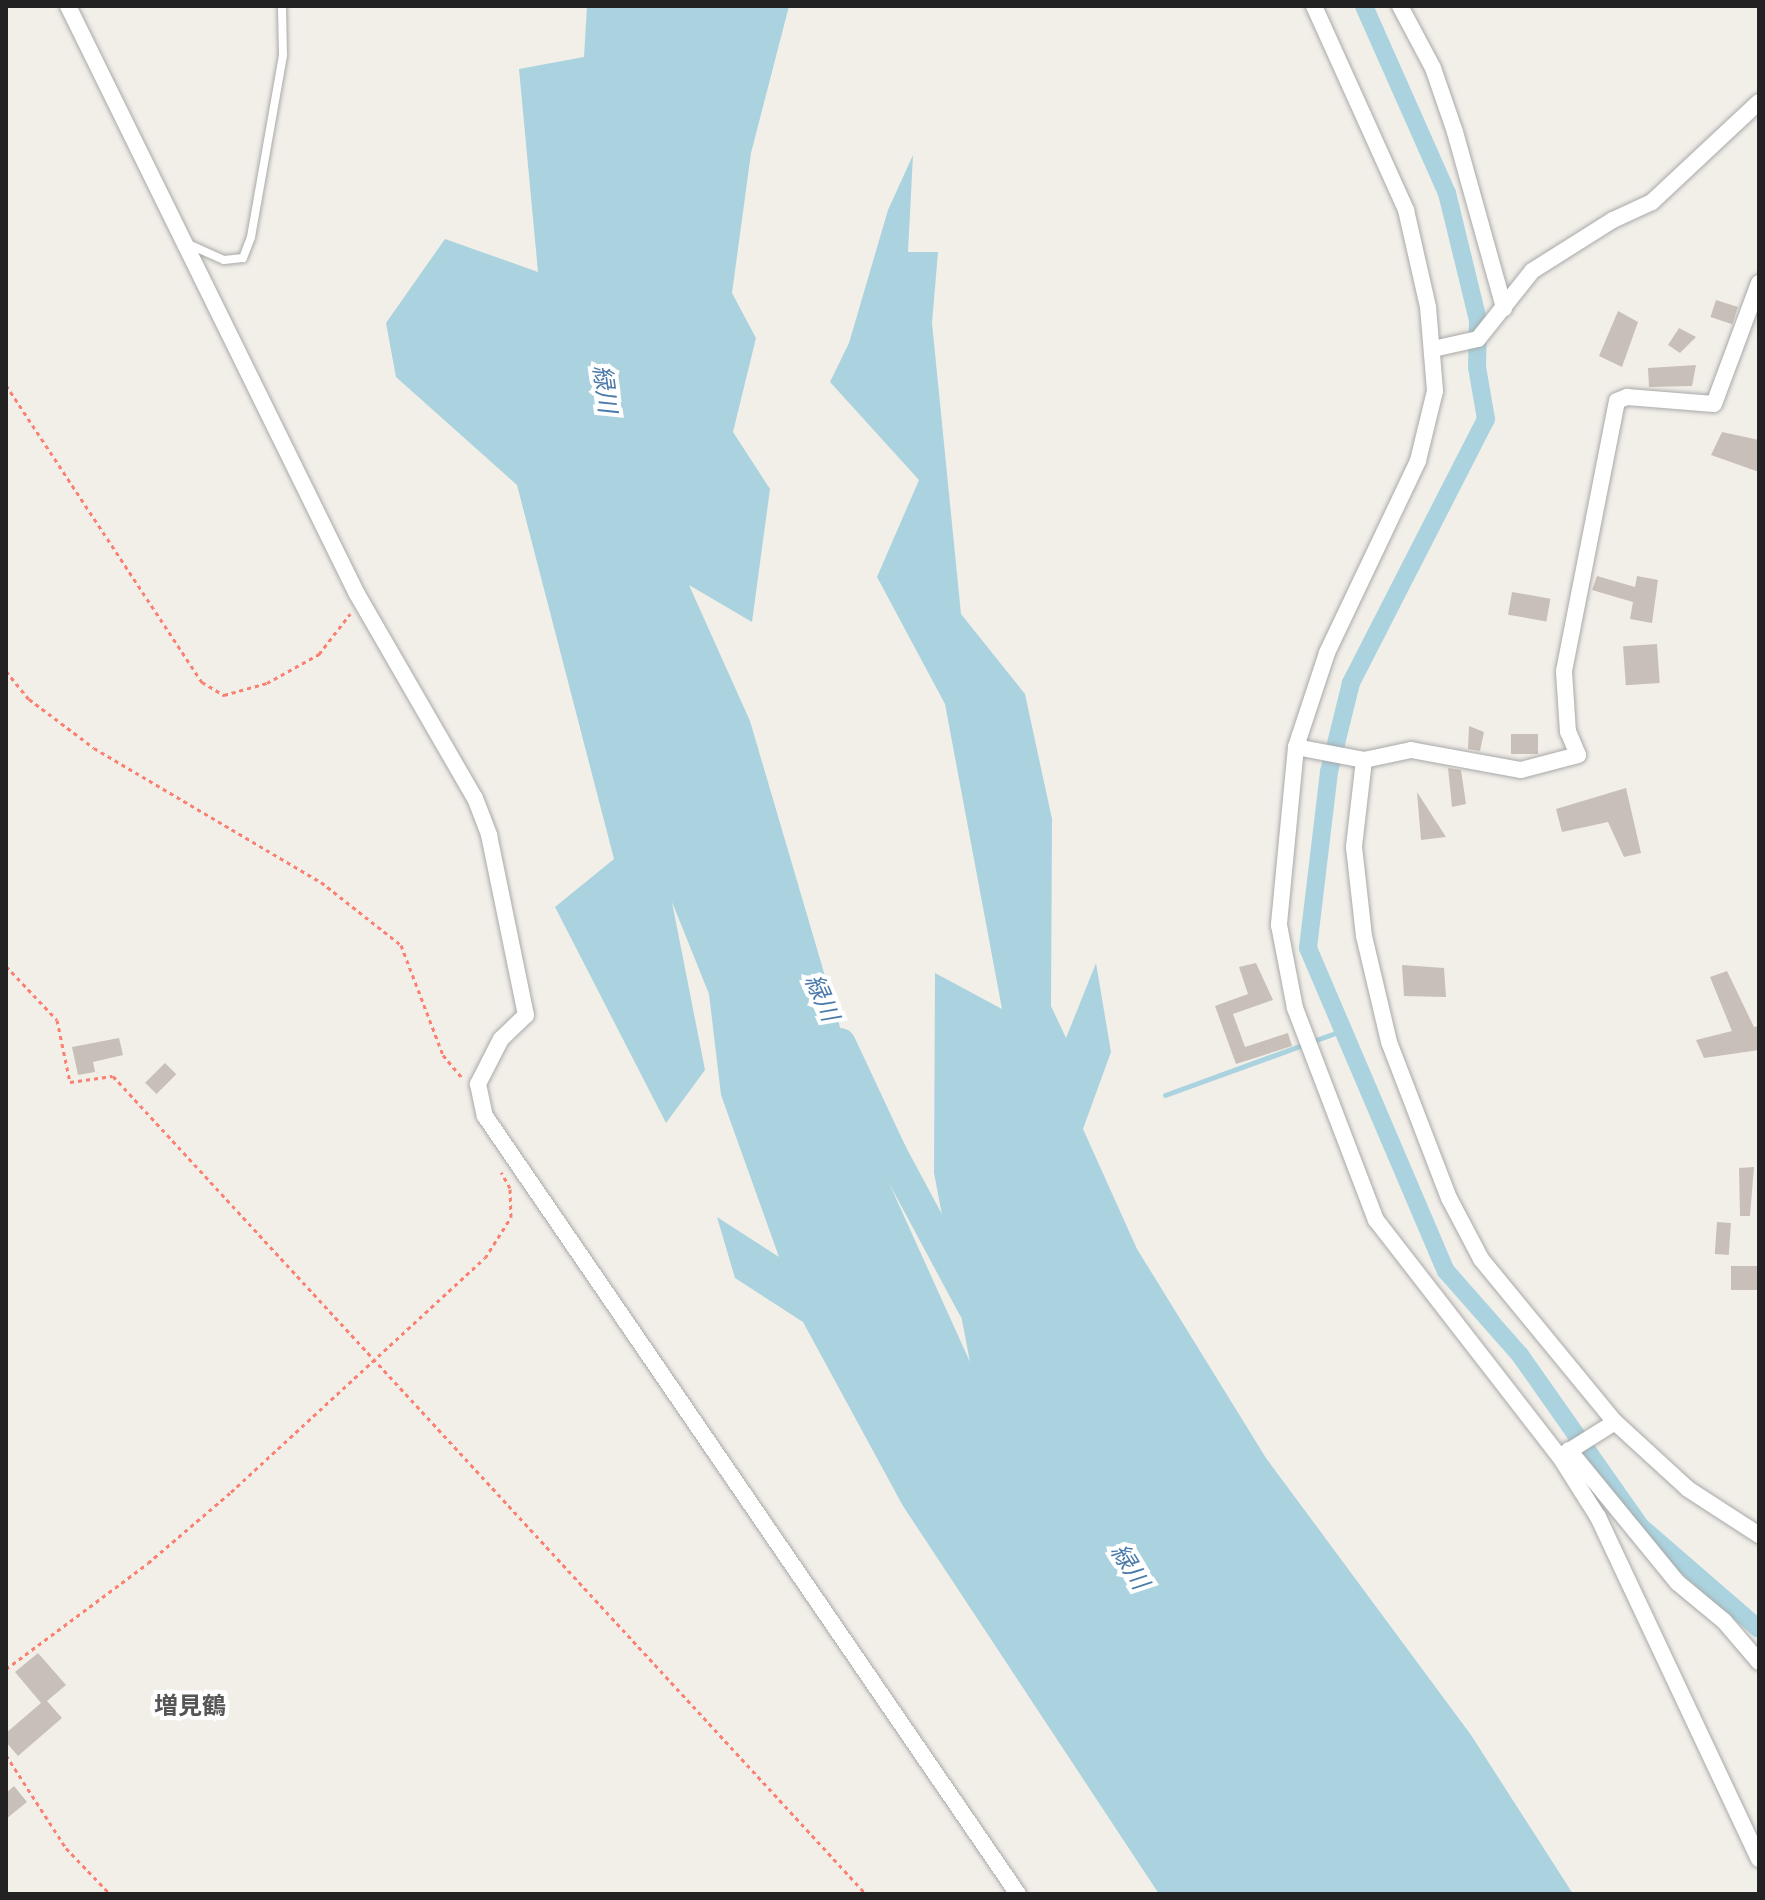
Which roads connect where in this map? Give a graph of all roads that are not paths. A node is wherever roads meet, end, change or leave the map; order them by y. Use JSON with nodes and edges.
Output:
{"nodes":[{"id":1,"x":68,"y":6,"type":"edge"},
{"id":2,"x":282,"y":6,"type":"edge"},
{"id":3,"x":1314,"y":6,"type":"edge"},
{"id":4,"x":1400,"y":6,"type":"edge"},
{"id":5,"x":1759,"y":102,"type":"edge"},
{"id":6,"x":188,"y":244,"type":"junction"},
{"id":7,"x":1759,"y":283,"type":"edge"},
{"id":8,"x":1504,"y":308,"type":"junction"},
{"id":9,"x":1433,"y":349,"type":"junction"},
{"id":10,"x":1296,"y":747,"type":"junction"},
{"id":11,"x":1364,"y":760,"type":"junction"},
{"id":12,"x":1615,"y":1422,"type":"junction"},
{"id":13,"x":1564,"y":1453,"type":"junction"},
{"id":14,"x":1759,"y":1535,"type":"edge"},
{"id":15,"x":1759,"y":1662,"type":"edge"},
{"id":16,"x":1759,"y":1859,"type":"edge"},
{"id":17,"x":1018,"y":1894,"type":"edge"}],
"edges":[{"from":1,"to":6,"type":"street"},
{"from":2,"to":6,"type":"lane"},
{"from":3,"to":9,"type":"street"},
{"from":4,"to":8,"type":"street"},
{"from":5,"to":8,"type":"street"},
{"from":6,"to":17,"type":"street"},
{"from":7,"to":11,"type":"street"},
{"from":8,"to":9,"type":"street"},
{"from":9,"to":10,"type":"street"},
{"from":10,"to":11,"type":"street"},
{"from":10,"to":13,"type":"street"},
{"from":11,"to":12,"type":"street"},
{"from":12,"to":13,"type":"street"},
{"from":12,"to":14,"type":"street"},
{"from":13,"to":15,"type":"street"},
{"from":13,"to":16,"type":"street"}]}
